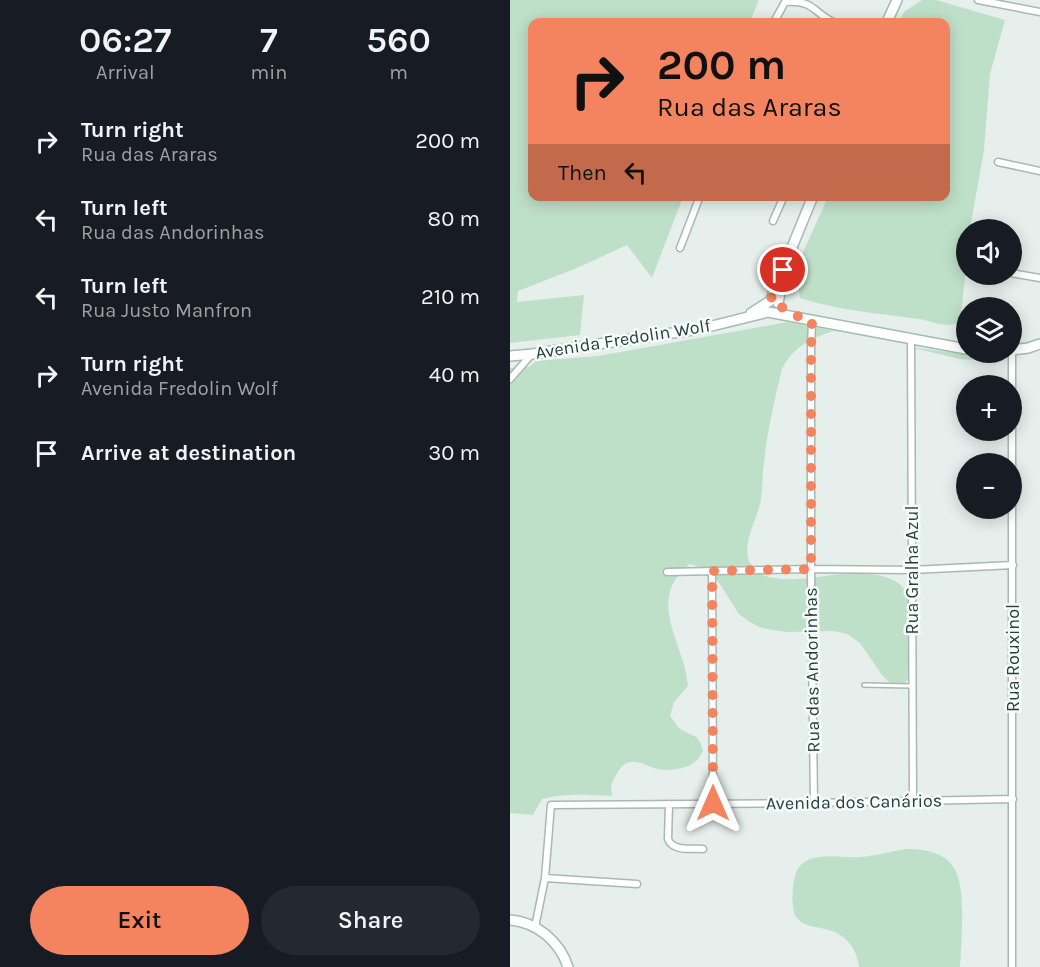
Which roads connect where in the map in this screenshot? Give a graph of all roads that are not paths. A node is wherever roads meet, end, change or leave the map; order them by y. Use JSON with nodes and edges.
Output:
{"nodes":[{"id":1,"x":897,"y":0,"type":"edge"},
{"id":2,"x":978,"y":0,"type":"edge"},
{"id":3,"x":1040,"y":12,"type":"edge"},
{"id":4,"x":776,"y":18,"type":"edge"},
{"id":5,"x":826,"y":18,"type":"edge"},
{"id":6,"x":889,"y":18,"type":"edge"},
{"id":7,"x":999,"y":162,"type":"dead end"},
{"id":8,"x":1040,"y":171,"type":"edge"},
{"id":9,"x":698,"y":201,"type":"edge"},
{"id":10,"x":782,"y":201,"type":"edge"},
{"id":11,"x":811,"y":201,"type":"edge"},
{"id":12,"x":773,"y":221,"type":"dead end"},
{"id":13,"x":680,"y":248,"type":"dead end"},
{"id":14,"x":1022,"y":275,"type":"edge"},
{"id":15,"x":1040,"y":278,"type":"edge"},
{"id":16,"x":773,"y":306,"type":"junction"},
{"id":17,"x":812,"y":321,"type":"junction"},
{"id":18,"x":910,"y":339,"type":"junction"},
{"id":19,"x":1040,"y":344,"type":"edge"},
{"id":20,"x":956,"y":347,"type":"edge"},
{"id":21,"x":1022,"y":349,"type":"edge"},
{"id":22,"x":532,"y":354,"type":"junction"},
{"id":23,"x":510,"y":356,"type":"edge"},
{"id":24,"x":1012,"y":363,"type":"edge"},
{"id":25,"x":510,"y":379,"type":"edge"},
{"id":26,"x":1012,"y":565,"type":"junction"},
{"id":27,"x":811,"y":569,"type":"junction"},
{"id":28,"x":912,"y":570,"type":"junction"},
{"id":29,"x":712,"y":571,"type":"junction"},
{"id":30,"x":667,"y":572,"type":"dead end"},
{"id":31,"x":864,"y":685,"type":"dead end"},
{"id":32,"x":913,"y":686,"type":"junction"},
{"id":33,"x":1013,"y":799,"type":"junction"},
{"id":34,"x":914,"y":800,"type":"junction"},
{"id":35,"x":713,"y":803,"type":"junction"},
{"id":36,"x":814,"y":803,"type":"junction"},
{"id":37,"x":669,"y":804,"type":"junction"},
{"id":38,"x":703,"y":849,"type":"dead end"},
{"id":39,"x":545,"y":878,"type":"junction"},
{"id":40,"x":637,"y":884,"type":"dead end"},
{"id":41,"x":510,"y":920,"type":"edge"},
{"id":42,"x":535,"y":927,"type":"junction"},
{"id":43,"x":568,"y":967,"type":"edge"},
{"id":44,"x":1012,"y":967,"type":"edge"}],
"edges":[{"from":1,"to":6,"type":"main road"},
{"from":2,"to":3,"type":"street"},
{"from":4,"to":5,"type":"street"},
{"from":7,"to":8,"type":"street"},
{"from":9,"to":13,"type":"street"},
{"from":10,"to":12,"type":"street"},
{"from":11,"to":16,"type":"main road"},
{"from":14,"to":15,"type":"street"},
{"from":16,"to":17,"type":"main road"},
{"from":16,"to":22,"type":"main road","name":"Avenida Fredolin Wolf"},
{"from":17,"to":18,"type":"main road"},
{"from":17,"to":27,"type":"street","name":"Rua das Andorinhas"},
{"from":18,"to":20,"type":"main road"},
{"from":18,"to":28,"type":"street","name":"Rua Gralha Azul"},
{"from":19,"to":21,"type":"main road"},
{"from":22,"to":23,"type":"main road","name":"Avenida Fredolin Wolf"},
{"from":22,"to":25,"type":"street"},
{"from":24,"to":26,"type":"street","name":"Rua Rouxinol"},
{"from":26,"to":28,"type":"street"},
{"from":26,"to":33,"type":"street","name":"Rua Rouxinol"},
{"from":27,"to":28,"type":"street"},
{"from":27,"to":29,"type":"street"},
{"from":27,"to":36,"type":"street","name":"Rua das Andorinhas"},
{"from":28,"to":32,"type":"street","name":"Rua Gralha Azul"},
{"from":29,"to":30,"type":"street"},
{"from":29,"to":35,"type":"street"},
{"from":31,"to":32,"type":"lane"},
{"from":32,"to":34,"type":"street","name":"Rua Gralha Azul"},
{"from":33,"to":34,"type":"street","name":"Avenida dos Canários"},
{"from":33,"to":44,"type":"street","name":"Rua Rouxinol"},
{"from":34,"to":36,"type":"street","name":"Avenida dos Canários"},
{"from":35,"to":36,"type":"street","name":"Avenida dos Canários"},
{"from":35,"to":37,"type":"street","name":"Avenida dos Canários"},
{"from":37,"to":38,"type":"street"},
{"from":37,"to":39,"type":"street","name":"Avenida dos Canários"},
{"from":39,"to":40,"type":"street"},
{"from":39,"to":42,"type":"street"},
{"from":41,"to":42,"type":"main road"},
{"from":42,"to":43,"type":"main road"}]}
